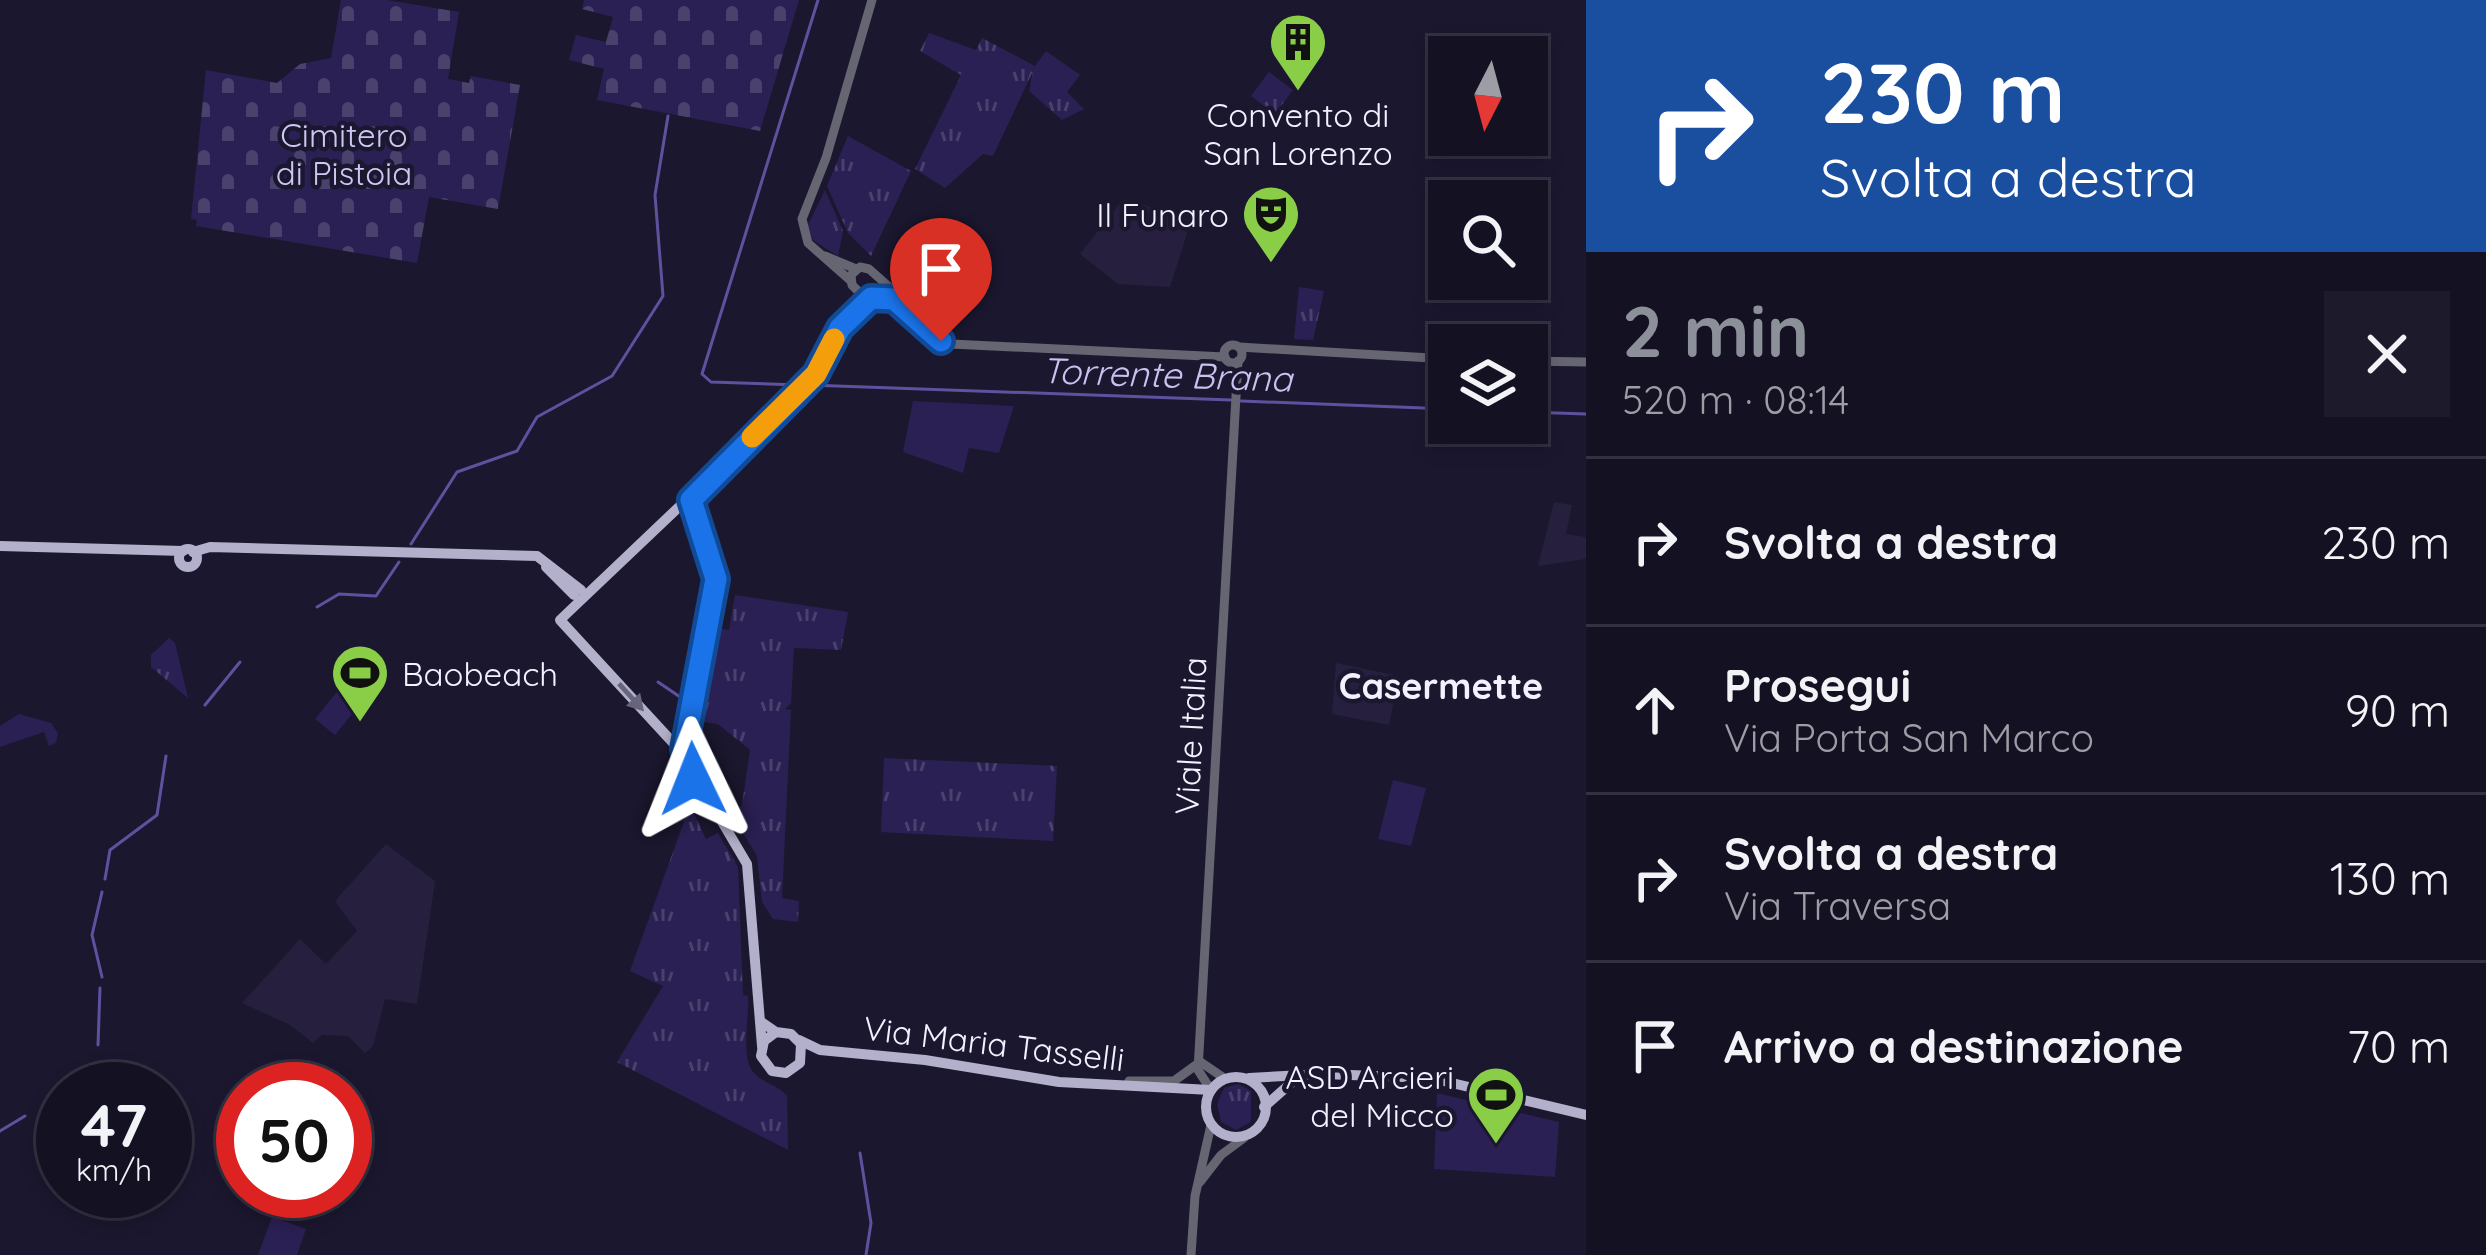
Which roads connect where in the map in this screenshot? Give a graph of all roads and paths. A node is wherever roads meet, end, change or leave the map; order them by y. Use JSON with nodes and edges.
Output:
{"nodes":[{"id":1,"x":872,"y":0,"type":"edge"},
{"id":2,"x":814,"y":250,"type":"junction"},
{"id":3,"x":856,"y":268,"type":"junction"},
{"id":4,"x":851,"y":281,"type":"junction"},
{"id":5,"x":873,"y":293,"type":"junction"},
{"id":6,"x":1233,"y":356,"type":"junction"},
{"id":7,"x":1428,"y":358,"type":"edge"},
{"id":8,"x":1548,"y":361,"type":"edge"},
{"id":9,"x":1586,"y":362,"type":"edge"},
{"id":10,"x":702,"y":485,"type":"junction"},
{"id":11,"x":691,"y":500,"type":"junction"},
{"id":12,"x":660,"y":524,"type":"junction"},
{"id":13,"x":0,"y":546,"type":"edge"},
{"id":14,"x":580,"y":595,"type":"junction"},
{"id":15,"x":697,"y":786,"type":"junction"},
{"id":16,"x":760,"y":1021,"type":"junction"},
{"id":17,"x":776,"y":1032,"type":"junction"},
{"id":18,"x":799,"y":1040,"type":"junction"},
{"id":19,"x":762,"y":1046,"type":"junction"},
{"id":20,"x":820,"y":1050,"type":"junction"},
{"id":21,"x":802,"y":1058,"type":"junction"},
{"id":22,"x":1199,"y":1060,"type":"junction"},
{"id":23,"x":1302,"y":1075,"type":"junction"},
{"id":24,"x":1224,"y":1078,"type":"junction"},
{"id":25,"x":1249,"y":1078,"type":"junction"},
{"id":26,"x":1118,"y":1087,"type":"junction"},
{"id":27,"x":1160,"y":1089,"type":"junction"},
{"id":28,"x":1211,"y":1090,"type":"junction"},
{"id":29,"x":1264,"y":1108,"type":"junction"},
{"id":30,"x":1586,"y":1115,"type":"edge"},
{"id":31,"x":1210,"y":1118,"type":"junction"},
{"id":32,"x":1244,"y":1138,"type":"junction"},
{"id":33,"x":1197,"y":1186,"type":"junction"},
{"id":34,"x":1191,"y":1255,"type":"edge"}],
"edges":[{"from":1,"to":2,"type":"street"},
{"from":2,"to":3,"type":"street"},
{"from":2,"to":4,"type":"street"},
{"from":3,"to":4,"type":"street"},
{"from":3,"to":5,"type":"street"},
{"from":4,"to":5,"type":"street"},
{"from":5,"to":6,"type":"street"},
{"from":5,"to":10,"type":"street"},
{"from":6,"to":7,"type":"street"},
{"from":6,"to":22,"type":"street","name":"Viale Italia"},
{"from":8,"to":9,"type":"street"},
{"from":10,"to":11,"type":"main road"},
{"from":10,"to":12,"type":"main road"},
{"from":11,"to":12,"type":"main road"},
{"from":11,"to":15,"type":"main road"},
{"from":12,"to":14,"type":"main road"},
{"from":13,"to":14,"type":"main road"},
{"from":14,"to":15,"type":"main road","one_way":true},
{"from":15,"to":16,"type":"main road"},
{"from":16,"to":17,"type":"main road"},
{"from":16,"to":19,"type":"main road"},
{"from":17,"to":18,"type":"main road"},
{"from":17,"to":19,"type":"main road"},
{"from":18,"to":20,"type":"main road","name":"Via Maria Tasselli"},
{"from":18,"to":21,"type":"main road"},
{"from":19,"to":21,"type":"main road"},
{"from":20,"to":21,"type":"main road","name":"Via Maria Tasselli"},
{"from":20,"to":26,"type":"main road","name":"Via Maria Tasselli"},
{"from":22,"to":24,"type":"street"},
{"from":22,"to":26,"type":"street"},
{"from":22,"to":28,"type":"street"},
{"from":23,"to":25,"type":"main road"},
{"from":23,"to":29,"type":"main road"},
{"from":23,"to":30,"type":"main road"},
{"from":24,"to":25,"type":"main road"},
{"from":24,"to":28,"type":"main road"},
{"from":25,"to":29,"type":"main road"},
{"from":26,"to":27,"type":"main road","name":"Via Maria Tasselli"},
{"from":27,"to":28,"type":"main road","name":"Via Maria Tasselli"},
{"from":27,"to":31,"type":"main road","name":"Via Maria Tasselli"},
{"from":28,"to":31,"type":"main road"},
{"from":29,"to":32,"type":"main road"},
{"from":31,"to":32,"type":"main road"},
{"from":31,"to":33,"type":"street"},
{"from":32,"to":33,"type":"street"},
{"from":33,"to":34,"type":"street"}]}
